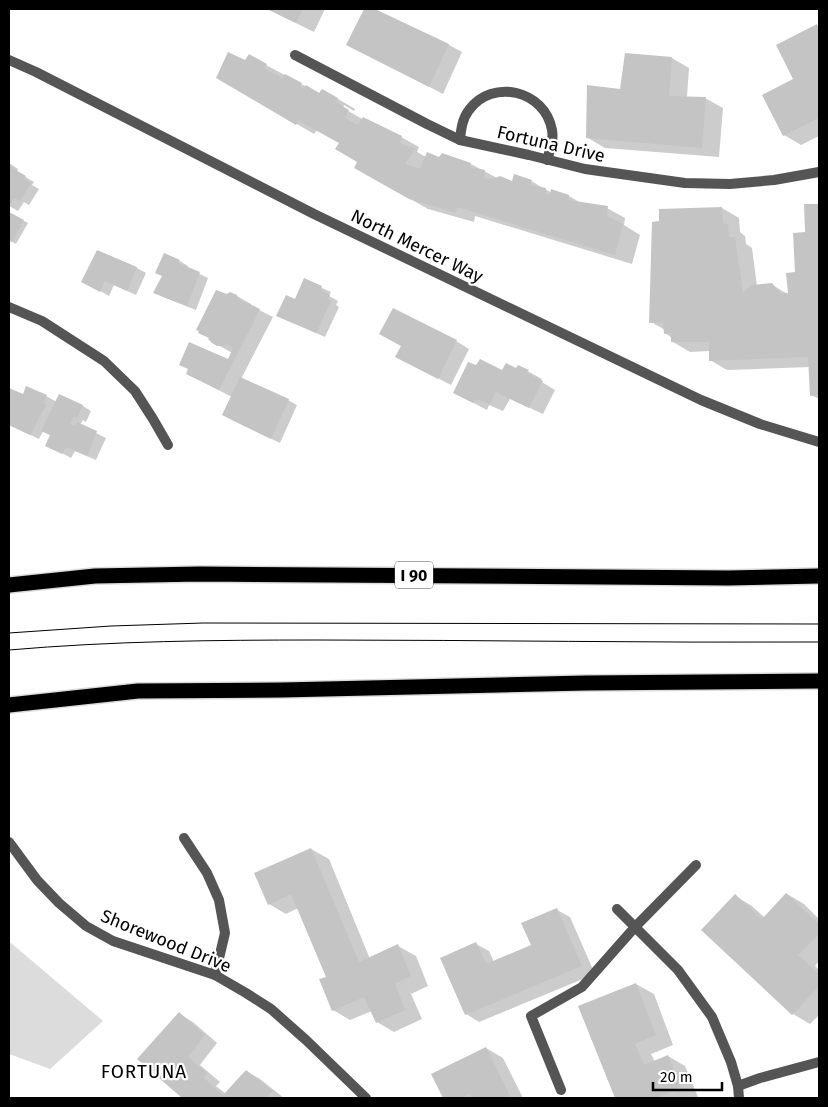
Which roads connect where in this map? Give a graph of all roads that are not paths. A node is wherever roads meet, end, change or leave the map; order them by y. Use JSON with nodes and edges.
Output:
{"nodes":[{"id":1,"x":296,"y":55,"type":"dead end"},
{"id":2,"x":9,"y":60,"type":"edge"},
{"id":3,"x":460,"y":140,"type":"junction"},
{"id":4,"x":547,"y":160,"type":"junction"},
{"id":5,"x":819,"y":172,"type":"edge"},
{"id":6,"x":9,"y":307,"type":"edge"},
{"id":7,"x":819,"y":442,"type":"edge"},
{"id":8,"x":168,"y":445,"type":"dead end"},
{"id":9,"x":819,"y":576,"type":"edge"},
{"id":10,"x":9,"y":584,"type":"edge"},
{"id":11,"x":819,"y":681,"type":"edge"},
{"id":12,"x":9,"y":705,"type":"edge"},
{"id":13,"x":184,"y":838,"type":"dead end"},
{"id":14,"x":9,"y":842,"type":"edge"},
{"id":15,"x":696,"y":864,"type":"dead end"},
{"id":16,"x":617,"y":909,"type":"dead end"},
{"id":17,"x":635,"y":927,"type":"junction"},
{"id":18,"x":215,"y":976,"type":"junction"},
{"id":19,"x":819,"y":1062,"type":"edge"},
{"id":20,"x":738,"y":1086,"type":"junction"},
{"id":21,"x":561,"y":1090,"type":"dead end"},
{"id":22,"x":366,"y":1098,"type":"edge"},
{"id":23,"x":738,"y":1098,"type":"edge"}],
"edges":[{"from":1,"to":3,"type":"street","name":"Fortuna Drive"},
{"from":2,"to":7,"type":"street","name":"North Mercer Way"},
{"from":3,"to":4,"type":"street","name":"Fortuna Drive"},
{"from":3,"to":4,"type":"street"},
{"from":4,"to":5,"type":"street","name":"Fortuna Drive"},
{"from":6,"to":8,"type":"street"},
{"from":9,"to":10,"type":"highway","number":"I 90"},
{"from":11,"to":12,"type":"highway"},
{"from":13,"to":18,"type":"street"},
{"from":14,"to":18,"type":"street","name":"Shorewood Drive"},
{"from":15,"to":17,"type":"street"},
{"from":16,"to":17,"type":"street"},
{"from":17,"to":20,"type":"street"},
{"from":17,"to":21,"type":"street"},
{"from":18,"to":22,"type":"street","name":"Shorewood Drive"},
{"from":19,"to":20,"type":"street"},
{"from":20,"to":23,"type":"street"}]}
